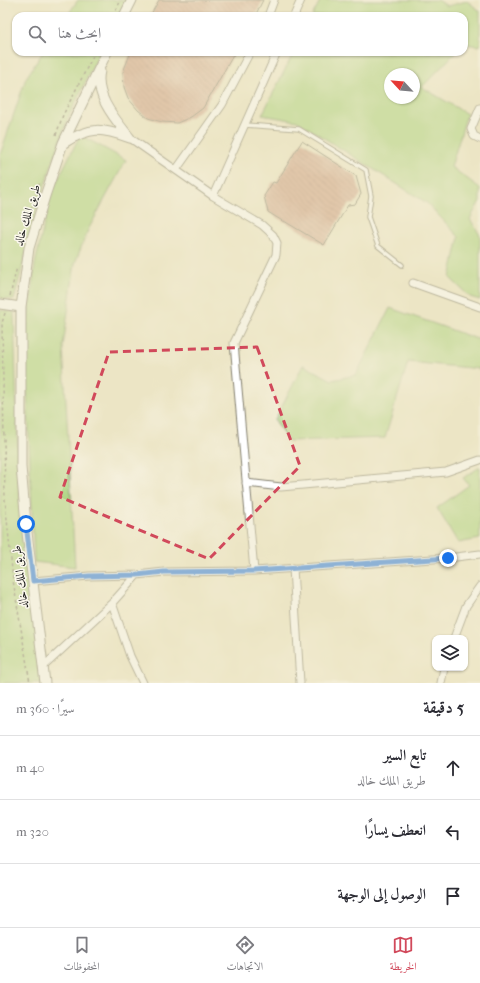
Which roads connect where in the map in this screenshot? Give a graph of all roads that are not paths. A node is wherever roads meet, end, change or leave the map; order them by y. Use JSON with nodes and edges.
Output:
{"nodes":[{"id":1,"x":132,"y":0,"type":"edge"},
{"id":2,"x":274,"y":0,"type":"edge"},
{"id":3,"x":301,"y":0,"type":"edge"},
{"id":4,"x":126,"y":12,"type":"edge"},
{"id":5,"x":270,"y":12,"type":"edge"},
{"id":6,"x":296,"y":12,"type":"edge"},
{"id":7,"x":105,"y":56,"type":"edge"},
{"id":8,"x":105,"y":56,"type":"edge"},
{"id":9,"x":248,"y":56,"type":"edge"},
{"id":10,"x":275,"y":56,"type":"edge"},
{"id":11,"x":480,"y":108,"type":"edge"},
{"id":12,"x":244,"y":125,"type":"junction"},
{"id":13,"x":130,"y":138,"type":"junction"},
{"id":14,"x":480,"y":139,"type":"edge"},
{"id":15,"x":63,"y":143,"type":"junction"},
{"id":16,"x":176,"y":170,"type":"junction"},
{"id":17,"x":213,"y":196,"type":"junction"},
{"id":18,"x":402,"y":265,"type":"dead end"},
{"id":19,"x":413,"y":283,"type":"dead end"},
{"id":20,"x":0,"y":304,"type":"edge"},
{"id":21,"x":21,"y":307,"type":"junction"},
{"id":22,"x":480,"y":307,"type":"edge"},
{"id":23,"x":480,"y":460,"type":"edge"},
{"id":24,"x":246,"y":483,"type":"junction"},
{"id":25,"x":480,"y":554,"type":"edge"},
{"id":26,"x":293,"y":568,"type":"junction"},
{"id":27,"x":254,"y":571,"type":"junction"},
{"id":28,"x":137,"y":575,"type":"junction"},
{"id":29,"x":33,"y":581,"type":"junction"},
{"id":30,"x":480,"y":586,"type":"edge"},
{"id":31,"x":112,"y":603,"type":"junction"},
{"id":32,"x":455,"y":635,"type":"edge"},
{"id":33,"x":43,"y":667,"type":"junction"},
{"id":34,"x":443,"y":671,"type":"edge"},
{"id":35,"x":45,"y":683,"type":"edge"},
{"id":36,"x":143,"y":683,"type":"edge"},
{"id":37,"x":300,"y":683,"type":"edge"},
{"id":38,"x":441,"y":683,"type":"edge"}],
"edges":[{"from":1,"to":4,"type":"street"},
{"from":2,"to":5,"type":"street"},
{"from":3,"to":6,"type":"street"},
{"from":7,"to":13,"type":"street"},
{"from":8,"to":15,"type":"street","name":"طريق الملك خالد"},
{"from":9,"to":16,"type":"street"},
{"from":10,"to":12,"type":"street"},
{"from":11,"to":14,"type":"street"},
{"from":12,"to":17,"type":"street"},
{"from":12,"to":18,"type":"lane"},
{"from":13,"to":15,"type":"street"},
{"from":13,"to":16,"type":"street"},
{"from":15,"to":21,"type":"street","name":"طريق الملك خالد"},
{"from":16,"to":17,"type":"street"},
{"from":17,"to":24,"type":"street"},
{"from":19,"to":22,"type":"street"},
{"from":20,"to":21,"type":"street"},
{"from":21,"to":29,"type":"street","name":"طريق الملك خالد"},
{"from":23,"to":24,"type":"street"},
{"from":24,"to":27,"type":"street"},
{"from":25,"to":26,"type":"street"},
{"from":26,"to":27,"type":"street"},
{"from":26,"to":37,"type":"street"},
{"from":27,"to":28,"type":"street"},
{"from":28,"to":29,"type":"street"},
{"from":28,"to":31,"type":"street"},
{"from":29,"to":33,"type":"street","name":"طريق الملك خالد"},
{"from":30,"to":32,"type":"street"},
{"from":31,"to":33,"type":"street"},
{"from":31,"to":36,"type":"street"},
{"from":33,"to":35,"type":"street","name":"طريق الملك خالد"},
{"from":34,"to":38,"type":"street"}]}
